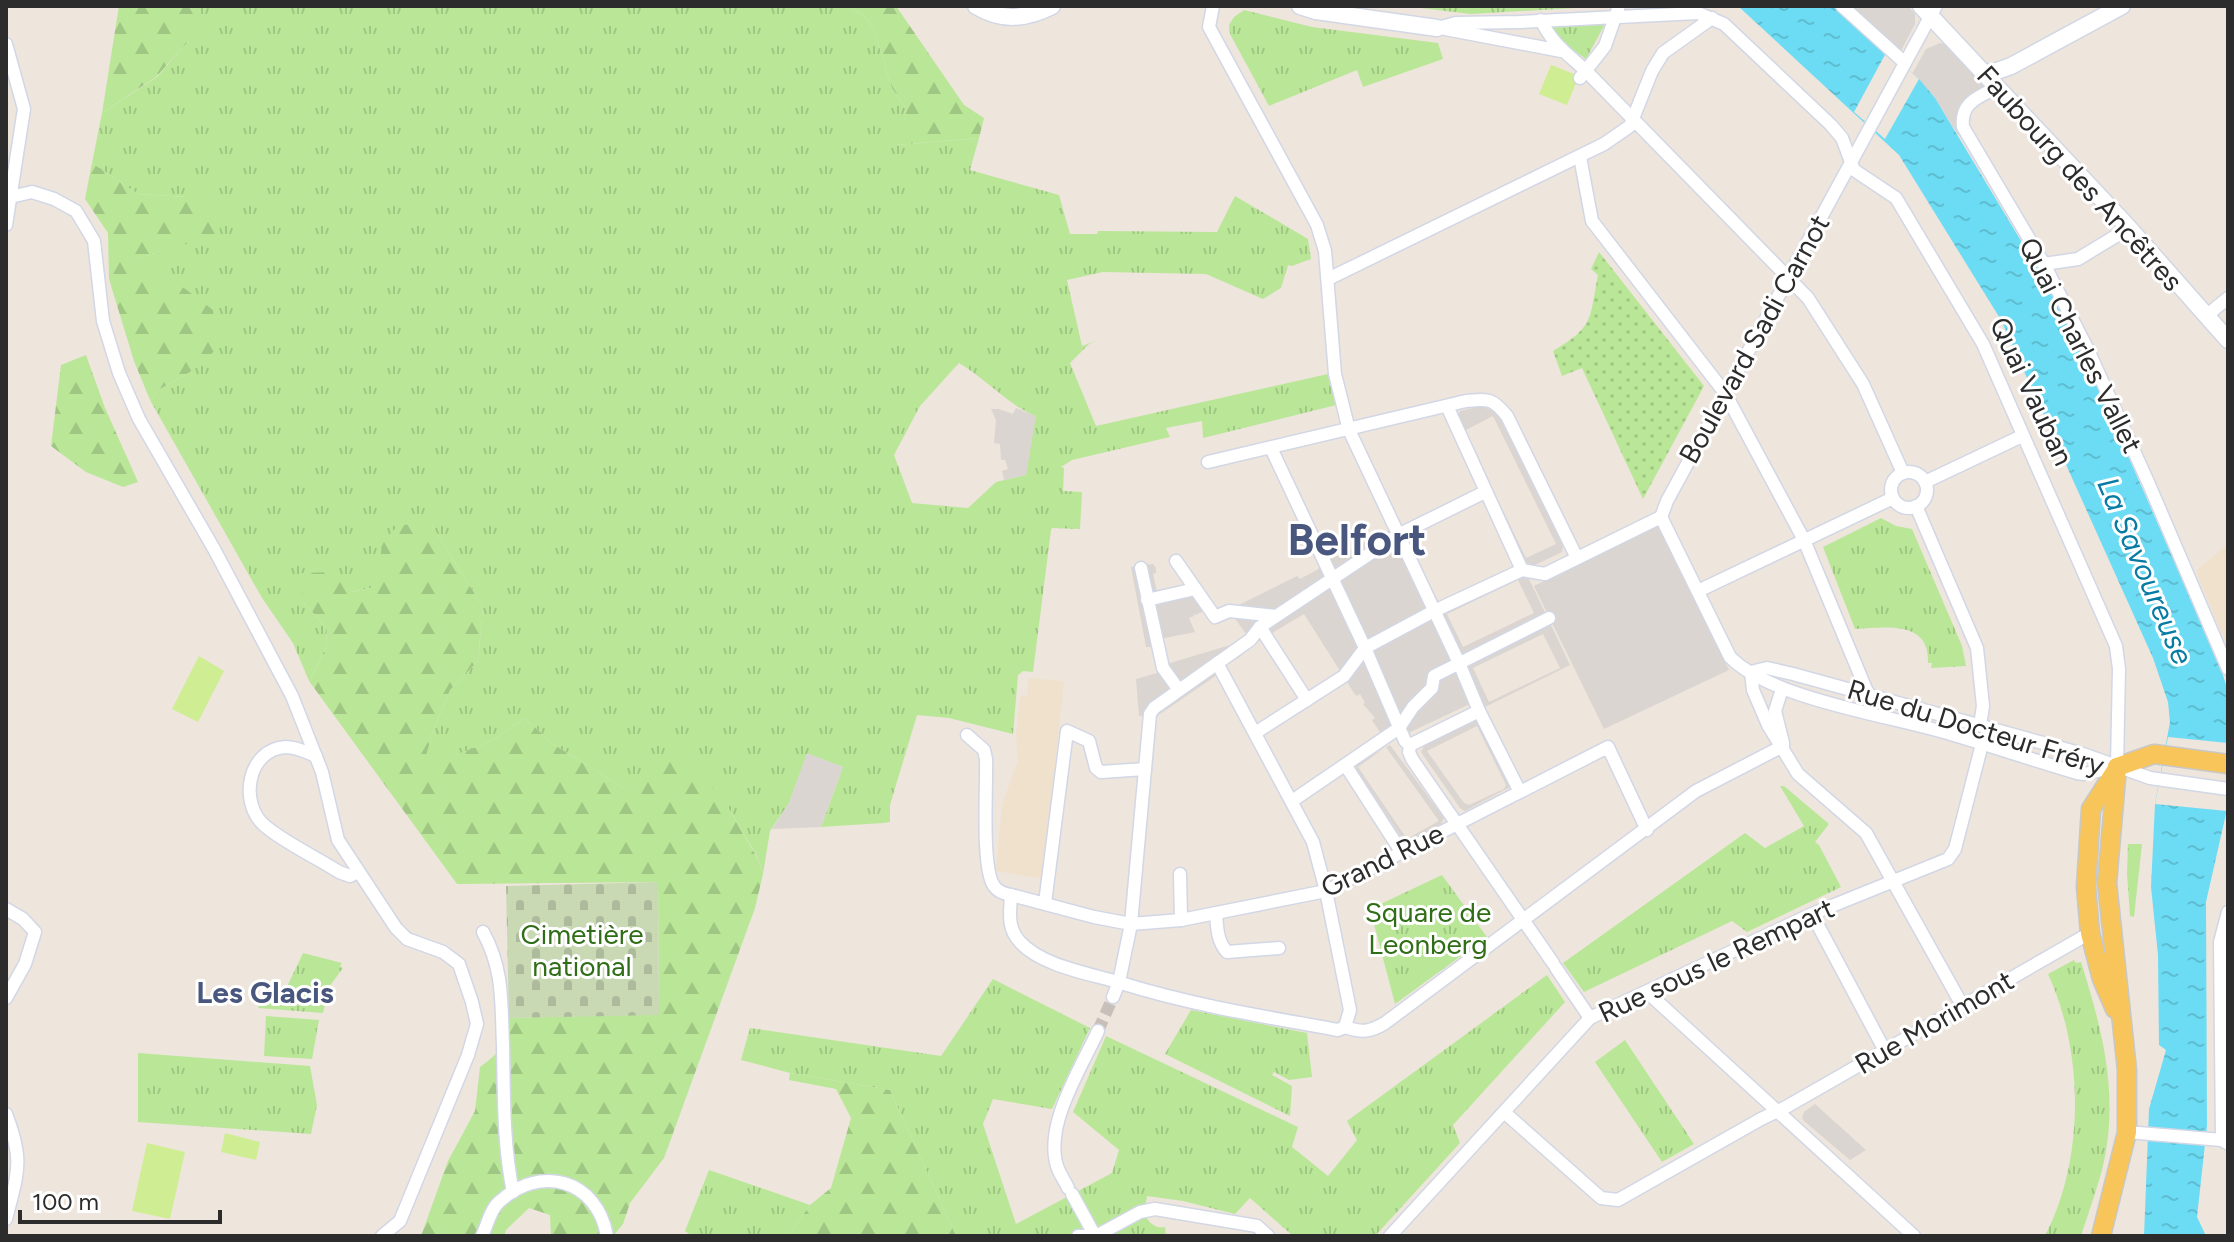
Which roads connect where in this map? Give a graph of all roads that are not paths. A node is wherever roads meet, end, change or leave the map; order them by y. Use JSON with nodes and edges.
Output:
{"nodes":[{"id":1,"x":976,"y":6,"type":"edge"},
{"id":2,"x":1052,"y":6,"type":"edge"},
{"id":3,"x":1213,"y":6,"type":"edge"},
{"id":4,"x":1300,"y":6,"type":"edge"},
{"id":5,"x":1842,"y":6,"type":"edge"},
{"id":6,"x":2122,"y":6,"type":"edge"},
{"id":7,"x":1929,"y":10,"type":"edge"},
{"id":8,"x":1618,"y":11,"type":"edge"},
{"id":9,"x":1712,"y":18,"type":"junction"},
{"id":10,"x":1541,"y":20,"type":"junction"},
{"id":11,"x":1437,"y":28,"type":"junction"},
{"id":12,"x":6,"y":44,"type":"edge"},
{"id":13,"x":1561,"y":51,"type":"junction"},
{"id":14,"x":1905,"y":63,"type":"junction"},
{"id":15,"x":1985,"y":73,"type":"junction"},
{"id":16,"x":1583,"y":74,"type":"junction"},
{"id":17,"x":1998,"y":87,"type":"junction"},
{"id":18,"x":1632,"y":117,"type":"junction"},
{"id":19,"x":1580,"y":157,"type":"junction"},
{"id":20,"x":1850,"y":162,"type":"junction"},
{"id":21,"x":8,"y":198,"type":"edge"},
{"id":22,"x":6,"y":225,"type":"edge"},
{"id":23,"x":2129,"y":228,"type":"junction"},
{"id":24,"x":2044,"y":264,"type":"junction"},
{"id":25,"x":1788,"y":275,"type":"junction"},
{"id":26,"x":1328,"y":279,"type":"junction"},
{"id":27,"x":2228,"y":298,"type":"edge"},
{"id":28,"x":2206,"y":316,"type":"junction"},
{"id":29,"x":2228,"y":340,"type":"edge"},
{"id":30,"x":1725,"y":393,"type":"junction"},
{"id":31,"x":1447,"y":406,"type":"junction"},
{"id":32,"x":1349,"y":430,"type":"junction"},
{"id":33,"x":2022,"y":436,"type":"junction"},
{"id":34,"x":1271,"y":448,"type":"junction"},
{"id":35,"x":1208,"y":462,"type":"dead end"},
{"id":36,"x":1903,"y":473,"type":"junction"},
{"id":37,"x":1925,"y":482,"type":"junction"},
{"id":38,"x":1485,"y":492,"type":"junction"},
{"id":39,"x":1893,"y":498,"type":"junction"},
{"id":40,"x":1916,"y":506,"type":"junction"},
{"id":41,"x":1661,"y":517,"type":"junction"},
{"id":42,"x":1398,"y":535,"type":"junction"},
{"id":43,"x":1804,"y":540,"type":"junction"},
{"id":44,"x":1577,"y":558,"type":"junction"},
{"id":45,"x":1176,"y":561,"type":"dead end"},
{"id":46,"x":1141,"y":568,"type":"dead end"},
{"id":47,"x":1522,"y":570,"type":"junction"},
{"id":48,"x":1331,"y":579,"type":"junction"},
{"id":49,"x":1195,"y":589,"type":"junction"},
{"id":50,"x":1698,"y":591,"type":"junction"},
{"id":51,"x":1147,"y":600,"type":"junction"},
{"id":52,"x":1434,"y":611,"type":"junction"},
{"id":53,"x":1276,"y":616,"type":"junction"},
{"id":54,"x":1549,"y":618,"type":"dead end"},
{"id":55,"x":1260,"y":627,"type":"junction"},
{"id":56,"x":1365,"y":648,"type":"junction"},
{"id":57,"x":1223,"y":659,"type":"junction"},
{"id":58,"x":1459,"y":663,"type":"junction"},
{"id":59,"x":2228,"y":669,"type":"edge"},
{"id":60,"x":1751,"y":672,"type":"junction"},
{"id":61,"x":1782,"y":689,"type":"junction"},
{"id":62,"x":1179,"y":690,"type":"junction"},
{"id":63,"x":1868,"y":694,"type":"junction"},
{"id":64,"x":1307,"y":700,"type":"junction"},
{"id":65,"x":1479,"y":711,"type":"junction"},
{"id":66,"x":1980,"y":725,"type":"junction"},
{"id":67,"x":1399,"y":728,"type":"junction"},
{"id":68,"x":1255,"y":733,"type":"junction"},
{"id":69,"x":967,"y":735,"type":"dead end"},
{"id":70,"x":1982,"y":744,"type":"junction"},
{"id":71,"x":1410,"y":745,"type":"junction"},
{"id":72,"x":1783,"y":746,"type":"junction"},
{"id":73,"x":316,"y":756,"type":"junction"},
{"id":74,"x":2228,"y":764,"type":"edge"},
{"id":75,"x":1346,"y":766,"type":"junction"},
{"id":76,"x":2117,"y":767,"type":"junction"},
{"id":77,"x":1145,"y":769,"type":"junction"},
{"id":78,"x":2228,"y":789,"type":"edge"},
{"id":79,"x":1520,"y":792,"type":"junction"},
{"id":80,"x":1292,"y":801,"type":"junction"},
{"id":81,"x":1458,"y":824,"type":"junction"},
{"id":82,"x":1647,"y":830,"type":"junction"},
{"id":83,"x":1402,"y":853,"type":"junction"},
{"id":84,"x":358,"y":872,"type":"junction"},
{"id":85,"x":1180,"y":874,"type":"dead end"},
{"id":86,"x":1893,"y":880,"type":"junction"},
{"id":87,"x":1326,"y":891,"type":"junction"},
{"id":88,"x":1011,"y":895,"type":"junction"},
{"id":89,"x":1045,"y":903,"type":"junction"},
{"id":90,"x":6,"y":909,"type":"edge"},
{"id":91,"x":2228,"y":912,"type":"edge"},
{"id":92,"x":1216,"y":913,"type":"junction"},
{"id":93,"x":1812,"y":914,"type":"junction"},
{"id":94,"x":1181,"y":920,"type":"junction"},
{"id":95,"x":1524,"y":921,"type":"junction"},
{"id":96,"x":1131,"y":924,"type":"junction"},
{"id":97,"x":483,"y":932,"type":"dead end"},
{"id":98,"x":2090,"y":933,"type":"junction"},
{"id":99,"x":1279,"y":948,"type":"dead end"},
{"id":100,"x":1119,"y":982,"type":"junction"},
{"id":101,"x":1647,"y":992,"type":"junction"},
{"id":102,"x":1113,"y":997,"type":"tunnel mouth"},
{"id":103,"x":6,"y":998,"type":"edge"},
{"id":104,"x":1962,"y":1005,"type":"junction"},
{"id":105,"x":1590,"y":1018,"type":"junction"},
{"id":106,"x":2120,"y":1019,"type":"junction"},
{"id":107,"x":1345,"y":1027,"type":"junction"},
{"id":108,"x":1098,"y":1031,"type":"tunnel mouth"},
{"id":109,"x":2224,"y":1035,"type":"edge"},
{"id":110,"x":1884,"y":1049,"type":"junction"},
{"id":111,"x":1778,"y":1110,"type":"junction"},
{"id":112,"x":1504,"y":1112,"type":"junction"},
{"id":113,"x":6,"y":1114,"type":"edge"},
{"id":114,"x":2127,"y":1132,"type":"junction"},
{"id":115,"x":2225,"y":1142,"type":"edge"},
{"id":116,"x":513,"y":1192,"type":"junction"},
{"id":117,"x":6,"y":1219,"type":"edge"},
{"id":118,"x":1088,"y":1230,"type":"edge"},
{"id":119,"x":382,"y":1236,"type":"edge"},
{"id":120,"x":482,"y":1236,"type":"edge"},
{"id":121,"x":607,"y":1236,"type":"edge"},
{"id":122,"x":1078,"y":1236,"type":"edge"},
{"id":123,"x":1095,"y":1236,"type":"edge"},
{"id":124,"x":1268,"y":1236,"type":"edge"},
{"id":125,"x":1390,"y":1236,"type":"edge"},
{"id":126,"x":1914,"y":1236,"type":"edge"},
{"id":127,"x":2101,"y":1236,"type":"edge"}],
"edges":[{"from":1,"to":2,"type":"main road"},
{"from":3,"to":26,"type":"street"},
{"from":4,"to":11,"type":"main road"},
{"from":5,"to":14,"type":"street"},
{"from":6,"to":15,"type":"main road"},
{"from":7,"to":14,"type":"street","name":"Boulevard Sadi Carnot"},
{"from":7,"to":15,"type":"main road","name":"Faubourg des Ancêtres"},
{"from":8,"to":9,"type":"street"},
{"from":8,"to":10,"type":"street"},
{"from":8,"to":16,"type":"street"},
{"from":9,"to":18,"type":"street"},
{"from":9,"to":20,"type":"street"},
{"from":10,"to":11,"type":"street"},
{"from":10,"to":13,"type":"street"},
{"from":11,"to":13,"type":"street"},
{"from":12,"to":21,"type":"street"},
{"from":13,"to":16,"type":"street"},
{"from":14,"to":20,"type":"street","name":"Boulevard Sadi Carnot"},
{"from":15,"to":17,"type":"main road","name":"Faubourg des Ancêtres"},
{"from":16,"to":18,"type":"street"},
{"from":17,"to":23,"type":"main road","name":"Faubourg des Ancêtres"},
{"from":17,"to":24,"type":"street","name":"Quai Charles Vallet"},
{"from":18,"to":19,"type":"street"},
{"from":18,"to":25,"type":"street"},
{"from":19,"to":26,"type":"street"},
{"from":19,"to":30,"type":"street"},
{"from":20,"to":25,"type":"street","name":"Boulevard Sadi Carnot"},
{"from":20,"to":33,"type":"street","name":"Quai Vauban"},
{"from":21,"to":22,"type":"street"},
{"from":21,"to":73,"type":"street"},
{"from":23,"to":24,"type":"street"},
{"from":23,"to":28,"type":"main road","name":"Faubourg des Ancêtres"},
{"from":24,"to":59,"type":"street","name":"Quai Charles Vallet"},
{"from":25,"to":30,"type":"street","name":"Boulevard Sadi Carnot"},
{"from":25,"to":36,"type":"street"},
{"from":26,"to":32,"type":"street"},
{"from":27,"to":28,"type":"street"},
{"from":28,"to":29,"type":"main road","name":"Faubourg des Ancêtres"},
{"from":30,"to":41,"type":"street","name":"Boulevard Sadi Carnot"},
{"from":30,"to":43,"type":"street"},
{"from":31,"to":32,"type":"street"},
{"from":31,"to":38,"type":"street"},
{"from":31,"to":44,"type":"street"},
{"from":32,"to":34,"type":"street"},
{"from":32,"to":42,"type":"street"},
{"from":33,"to":37,"type":"street"},
{"from":33,"to":76,"type":"street","name":"Quai Vauban"},
{"from":34,"to":35,"type":"street"},
{"from":34,"to":48,"type":"street"},
{"from":36,"to":37,"type":"street"},
{"from":36,"to":39,"type":"street"},
{"from":37,"to":40,"type":"street"},
{"from":38,"to":42,"type":"street"},
{"from":38,"to":47,"type":"street"},
{"from":39,"to":40,"type":"street"},
{"from":39,"to":43,"type":"street"},
{"from":40,"to":66,"type":"street"},
{"from":41,"to":44,"type":"street"},
{"from":41,"to":50,"type":"street"},
{"from":42,"to":48,"type":"street"},
{"from":42,"to":52,"type":"street"},
{"from":43,"to":50,"type":"street"},
{"from":43,"to":63,"type":"street"},
{"from":44,"to":47,"type":"street"},
{"from":45,"to":49,"type":"street"},
{"from":46,"to":51,"type":"street"},
{"from":47,"to":52,"type":"street"},
{"from":48,"to":53,"type":"street"},
{"from":48,"to":56,"type":"street"},
{"from":49,"to":51,"type":"street"},
{"from":49,"to":53,"type":"street"},
{"from":50,"to":60,"type":"street"},
{"from":51,"to":62,"type":"street"},
{"from":52,"to":56,"type":"street"},
{"from":52,"to":58,"type":"street"},
{"from":53,"to":55,"type":"street"},
{"from":54,"to":58,"type":"street"},
{"from":55,"to":57,"type":"street"},
{"from":55,"to":64,"type":"street"},
{"from":56,"to":64,"type":"street"},
{"from":56,"to":67,"type":"street"},
{"from":57,"to":62,"type":"street"},
{"from":57,"to":68,"type":"street"},
{"from":58,"to":65,"type":"street"},
{"from":58,"to":67,"type":"street"},
{"from":60,"to":61,"type":"street","name":"Rue du Docteur Fréry"},
{"from":60,"to":63,"type":"street","name":"Rue du Docteur Fréry"},
{"from":60,"to":72,"type":"street"},
{"from":61,"to":70,"type":"street","name":"Rue du Docteur Fréry"},
{"from":61,"to":72,"type":"street"},
{"from":62,"to":77,"type":"street"},
{"from":63,"to":66,"type":"street","name":"Rue du Docteur Fréry"},
{"from":64,"to":68,"type":"street"},
{"from":65,"to":71,"type":"street"},
{"from":65,"to":79,"type":"street"},
{"from":66,"to":76,"type":"street","name":"Rue du Docteur Fréry"},
{"from":67,"to":71,"type":"street"},
{"from":67,"to":75,"type":"street"},
{"from":68,"to":80,"type":"street"},
{"from":69,"to":88,"type":"street"},
{"from":70,"to":76,"type":"street","name":"Rue du Docteur Fréry"},
{"from":70,"to":86,"type":"street","name":"Rue sous le Rempart"},
{"from":71,"to":81,"type":"street"},
{"from":72,"to":82,"type":"street"},
{"from":72,"to":86,"type":"street"},
{"from":73,"to":84,"type":"street"},
{"from":73,"to":84,"type":"street"},
{"from":74,"to":76,"type":"main road"},
{"from":75,"to":80,"type":"street"},
{"from":75,"to":83,"type":"street"},
{"from":76,"to":78,"type":"street"},
{"from":76,"to":98,"type":"main road","name":"Quai Vauban"},
{"from":76,"to":106,"type":"main road","name":"Quai Vauban"},
{"from":77,"to":89,"type":"street"},
{"from":77,"to":96,"type":"street"},
{"from":79,"to":81,"type":"street","name":"Grand Rue"},
{"from":79,"to":82,"type":"street","name":"Grand Rue"},
{"from":80,"to":87,"type":"street"},
{"from":81,"to":83,"type":"street","name":"Grand Rue"},
{"from":81,"to":95,"type":"street"},
{"from":82,"to":95,"type":"street"},
{"from":83,"to":87,"type":"street","name":"Grand Rue"},
{"from":84,"to":119,"type":"street"},
{"from":85,"to":94,"type":"street"},
{"from":86,"to":93,"type":"street","name":"Rue sous le Rempart"},
{"from":86,"to":104,"type":"street"},
{"from":87,"to":92,"type":"street","name":"Grand Rue"},
{"from":87,"to":107,"type":"street"},
{"from":88,"to":89,"type":"street","name":"Grand Rue"},
{"from":88,"to":100,"type":"street"},
{"from":89,"to":96,"type":"street","name":"Grand Rue"},
{"from":90,"to":103,"type":"street"},
{"from":91,"to":109,"type":"street"},
{"from":92,"to":94,"type":"street","name":"Grand Rue"},
{"from":92,"to":99,"type":"street"},
{"from":93,"to":101,"type":"street","name":"Rue sous le Rempart"},
{"from":93,"to":110,"type":"street"},
{"from":94,"to":96,"type":"street","name":"Grand Rue"},
{"from":95,"to":105,"type":"street"},
{"from":95,"to":107,"type":"street"},
{"from":96,"to":100,"type":"street"},
{"from":97,"to":116,"type":"street"},
{"from":98,"to":104,"type":"street","name":"Rue Morimont"},
{"from":98,"to":106,"type":"main road","name":"Quai Vauban"},
{"from":100,"to":102,"type":"street"},
{"from":100,"to":107,"type":"street"},
{"from":101,"to":105,"type":"street","name":"Rue sous le Rempart"},
{"from":101,"to":111,"type":"street"},
{"from":104,"to":110,"type":"street","name":"Rue Morimont"},
{"from":105,"to":112,"type":"street","name":"Rue sous le Rempart"},
{"from":106,"to":114,"type":"main road","name":"Quai Vauban"},
{"from":108,"to":118,"type":"street"},
{"from":109,"to":115,"type":"street"},
{"from":110,"to":111,"type":"street","name":"Rue Morimont"},
{"from":111,"to":112,"type":"street","name":"Rue Morimont"},
{"from":111,"to":126,"type":"street"},
{"from":112,"to":125,"type":"street","name":"Rue sous le Rempart"},
{"from":113,"to":117,"type":"street"},
{"from":114,"to":115,"type":"street"},
{"from":114,"to":127,"type":"main road","name":"Quai Vauban"},
{"from":116,"to":120,"type":"street"},
{"from":116,"to":121,"type":"street"},
{"from":118,"to":122,"type":"street"},
{"from":118,"to":123,"type":"street"},
{"from":123,"to":124,"type":"street"}]}
